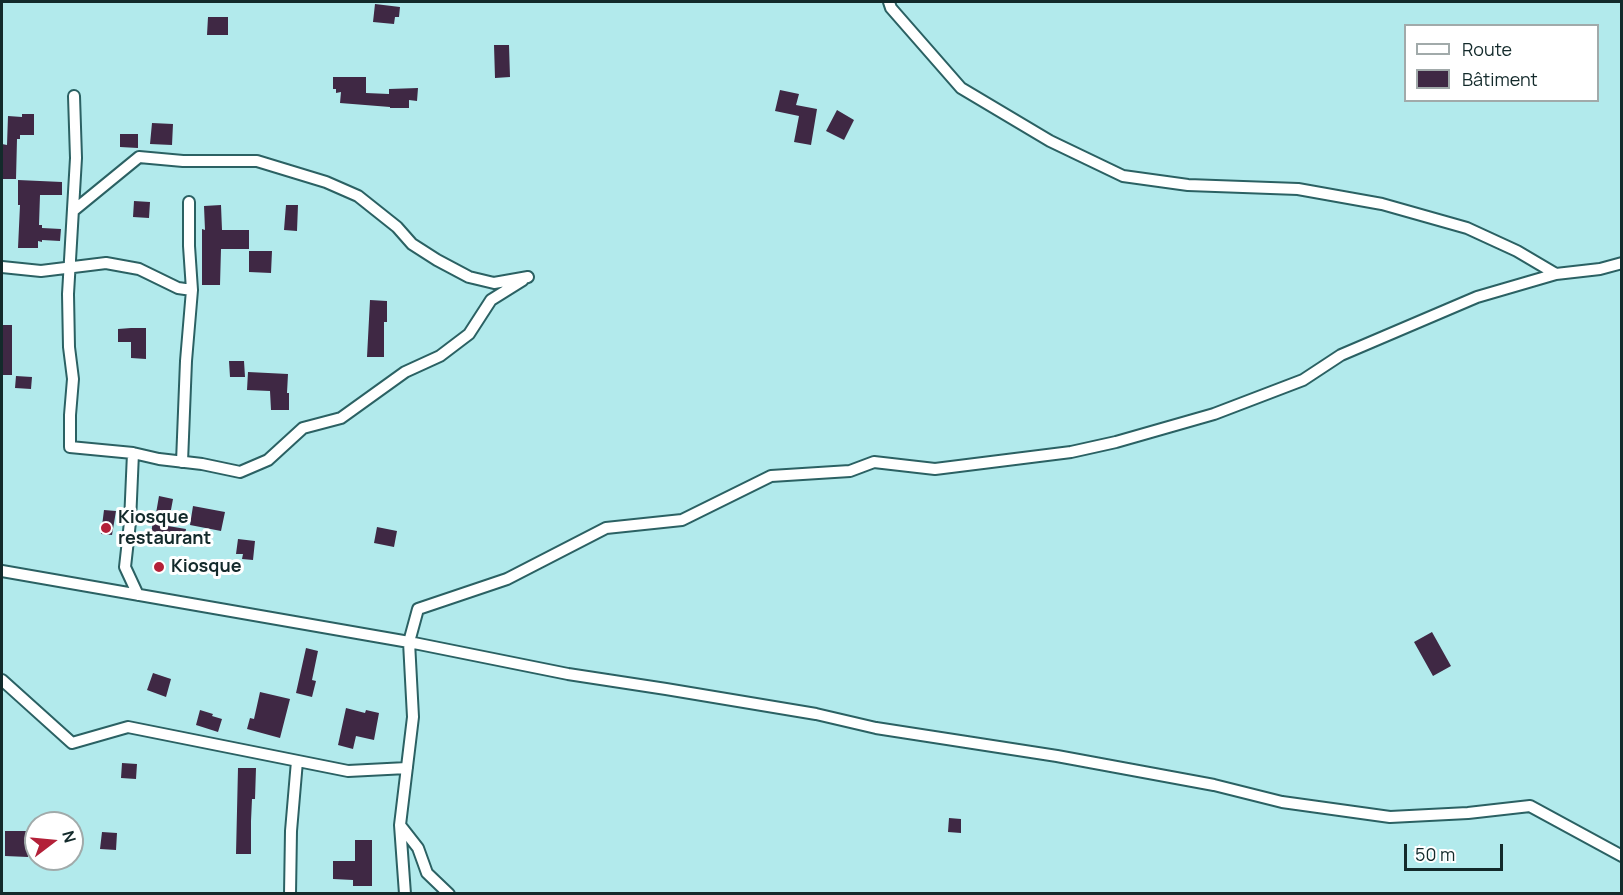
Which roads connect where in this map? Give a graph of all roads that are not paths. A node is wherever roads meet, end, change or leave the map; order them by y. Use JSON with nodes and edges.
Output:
{"nodes":[{"id":1,"x":889,"y":2,"type":"edge"},
{"id":2,"x":74,"y":96,"type":"dead end"},
{"id":3,"x":189,"y":202,"type":"dead end"},
{"id":4,"x":73,"y":211,"type":"junction"},
{"id":5,"x":1622,"y":263,"type":"edge"},
{"id":6,"x":2,"y":267,"type":"edge"},
{"id":7,"x":70,"y":269,"type":"junction"},
{"id":8,"x":1556,"y":274,"type":"junction"},
{"id":9,"x":192,"y":290,"type":"junction"},
{"id":10,"x":133,"y":453,"type":"junction"},
{"id":11,"x":182,"y":462,"type":"junction"},
{"id":12,"x":2,"y":572,"type":"edge"},
{"id":13,"x":138,"y":595,"type":"junction"},
{"id":14,"x":409,"y":642,"type":"junction"},
{"id":15,"x":2,"y":680,"type":"edge"},
{"id":16,"x":297,"y":760,"type":"junction"},
{"id":17,"x":407,"y":768,"type":"junction"},
{"id":18,"x":400,"y":825,"type":"junction"},
{"id":19,"x":1622,"y":856,"type":"edge"},
{"id":20,"x":290,"y":894,"type":"edge"},
{"id":21,"x":405,"y":894,"type":"edge"},
{"id":22,"x":449,"y":894,"type":"edge"}],
"edges":[{"from":1,"to":8,"type":"street"},
{"from":2,"to":4,"type":"street"},
{"from":3,"to":9,"type":"street"},
{"from":4,"to":7,"type":"street"},
{"from":4,"to":11,"type":"street"},
{"from":5,"to":8,"type":"street"},
{"from":6,"to":7,"type":"street"},
{"from":7,"to":9,"type":"street"},
{"from":7,"to":10,"type":"street"},
{"from":8,"to":14,"type":"street"},
{"from":9,"to":11,"type":"street"},
{"from":10,"to":11,"type":"street"},
{"from":10,"to":13,"type":"street"},
{"from":12,"to":13,"type":"street"},
{"from":13,"to":14,"type":"street"},
{"from":14,"to":17,"type":"street"},
{"from":14,"to":19,"type":"street"},
{"from":15,"to":16,"type":"street"},
{"from":16,"to":17,"type":"street"},
{"from":16,"to":20,"type":"street"},
{"from":17,"to":18,"type":"street"},
{"from":18,"to":21,"type":"street"},
{"from":18,"to":22,"type":"street"}]}
